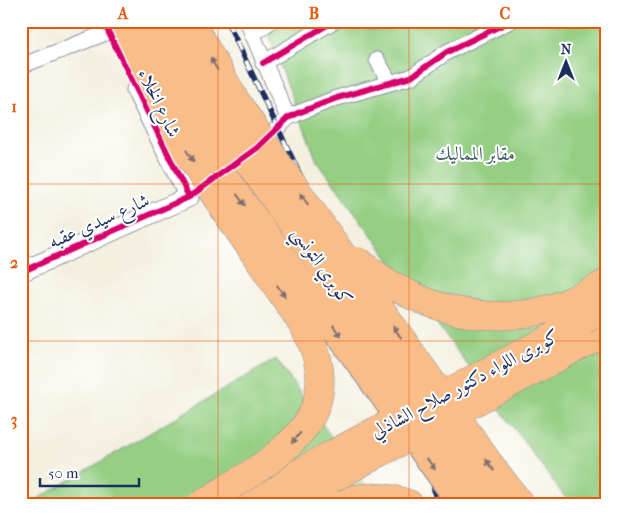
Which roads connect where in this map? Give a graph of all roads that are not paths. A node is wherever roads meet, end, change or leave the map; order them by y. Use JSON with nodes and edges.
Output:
{"nodes":[{"id":1,"x":139,"y":21,"type":"edge"},
{"id":2,"x":165,"y":21,"type":"edge"},
{"id":3,"x":190,"y":21,"type":"edge"},
{"id":4,"x":271,"y":21,"type":"edge"},
{"id":5,"x":334,"y":21,"type":"edge"},
{"id":6,"x":510,"y":21,"type":"edge"},
{"id":7,"x":109,"y":25,"type":"edge"},
{"id":8,"x":250,"y":28,"type":"edge"},
{"id":9,"x":377,"y":60,"type":"dead end"},
{"id":10,"x":263,"y":63,"type":"junction"},
{"id":11,"x":21,"y":66,"type":"edge"},
{"id":12,"x":390,"y":83,"type":"junction"},
{"id":13,"x":288,"y":118,"type":"junction"},
{"id":14,"x":189,"y":197,"type":"junction"},
{"id":15,"x":326,"y":230,"type":"junction"},
{"id":16,"x":21,"y":272,"type":"edge"},
{"id":17,"x":607,"y":283,"type":"edge"},
{"id":18,"x":607,"y":308,"type":"edge"},
{"id":19,"x":607,"y":332,"type":"edge"},
{"id":20,"x":595,"y":343,"type":"edge"},
{"id":21,"x":330,"y":481,"type":"edge"},
{"id":22,"x":202,"y":504,"type":"edge"},
{"id":23,"x":245,"y":504,"type":"edge"},
{"id":24,"x":288,"y":504,"type":"edge"},
{"id":25,"x":409,"y":504,"type":"edge"},
{"id":26,"x":461,"y":504,"type":"edge"},
{"id":27,"x":491,"y":504,"type":"edge"},
{"id":28,"x":520,"y":504,"type":"edge"}],
"edges":[{"from":1,"to":26,"type":"highway","name":"كوبري التونسي","one_way":true,"bridge":true},
{"from":2,"to":27,"type":"highway","name":"كوبري التونسي","bridge":true},
{"from":15,"to":3,"type":"highway","one_way":true,"bridge":true},
{"from":4,"to":8,"type":"street"},
{"from":5,"to":10,"type":"street"},
{"from":6,"to":12,"type":"street"},
{"from":7,"to":11,"type":"street"},
{"from":7,"to":14,"type":"street","name":"شارع الخلاء"},
{"from":7,"to":22,"type":"highway","one_way":true,"bridge":true},
{"from":8,"to":10,"type":"street"},
{"from":9,"to":12,"type":"street"},
{"from":10,"to":13,"type":"street"},
{"from":12,"to":13,"type":"street"},
{"from":13,"to":14,"type":"street"},
{"from":14,"to":16,"type":"street","name":"شارع سيدي عقبه"},
{"from":15,"to":17,"type":"highway","bridge":true},
{"from":28,"to":15,"type":"highway","one_way":true,"bridge":true},
{"from":18,"to":21,"type":"highway","name":"كوبرى اللواء دكتور صلاح الشاذلي","bridge":true},
{"from":19,"to":20,"type":"highway","name":"كوبرى اللواء دكتور صلاح الشاذلي"},
{"from":20,"to":21,"type":"highway","name":"كوبرى اللواء دكتور صلاح الشاذلي","bridge":true},
{"from":21,"to":23,"type":"highway"},
{"from":21,"to":24,"type":"highway"},
{"from":21,"to":25,"type":"highway"}]}
